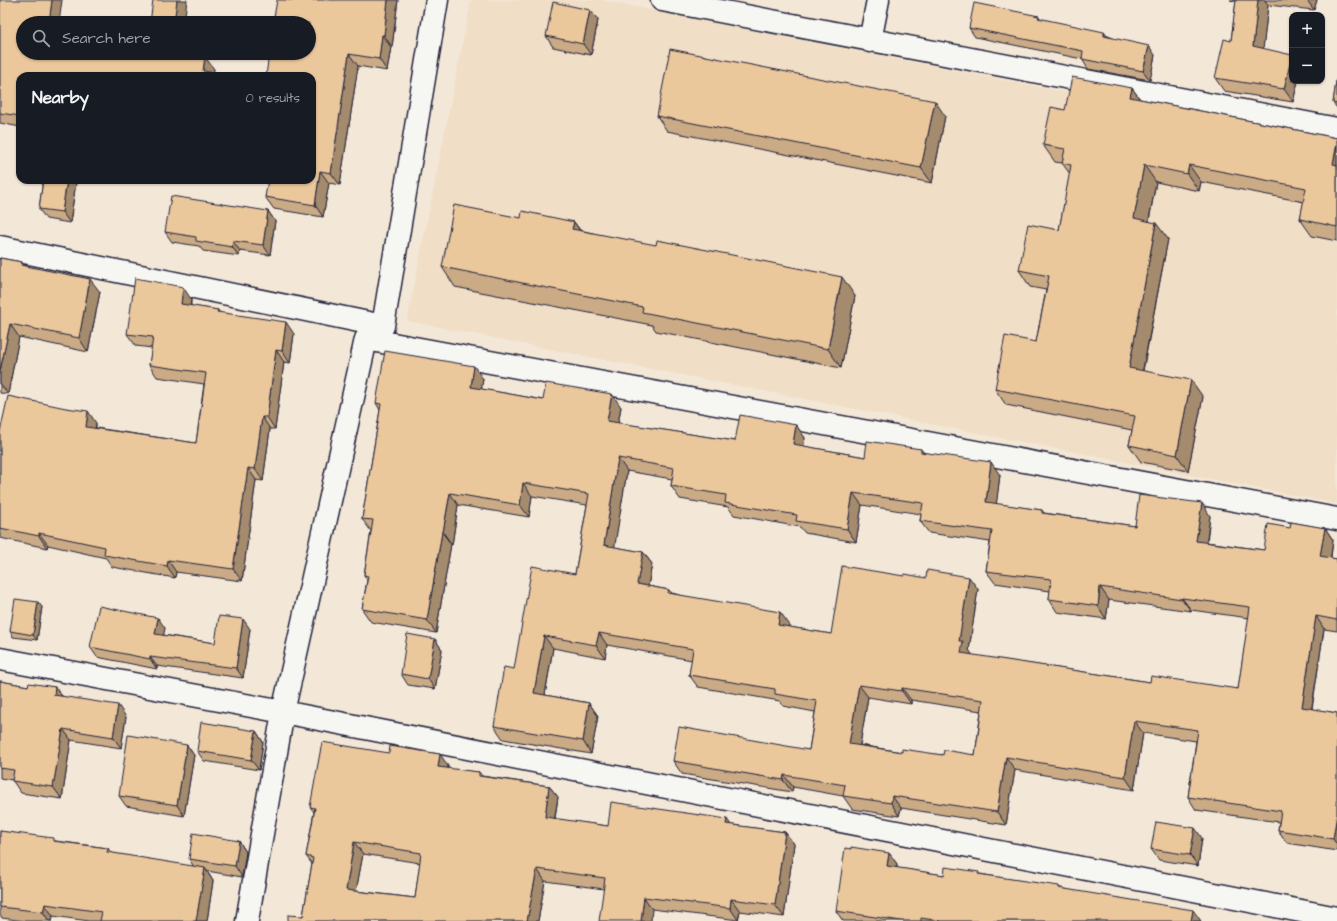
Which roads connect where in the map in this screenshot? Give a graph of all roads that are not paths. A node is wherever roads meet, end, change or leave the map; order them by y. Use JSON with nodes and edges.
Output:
{"nodes":[{"id":1,"x":437,"y":0,"type":"edge"},
{"id":2,"x":662,"y":0,"type":"edge"},
{"id":3,"x":878,"y":0,"type":"edge"},
{"id":4,"x":870,"y":41,"type":"junction"},
{"id":5,"x":1337,"y":129,"type":"edge"},
{"id":6,"x":0,"y":247,"type":"edge"},
{"id":7,"x":383,"y":326,"type":"junction"},
{"id":8,"x":366,"y":339,"type":"junction"},
{"id":9,"x":1337,"y":518,"type":"edge"},
{"id":10,"x":0,"y":659,"type":"edge"},
{"id":11,"x":283,"y":712,"type":"junction"},
{"id":12,"x":1337,"y":918,"type":"edge"},
{"id":13,"x":247,"y":921,"type":"edge"}],
"edges":[{"from":1,"to":7,"type":"street"},
{"from":2,"to":4,"type":"street"},
{"from":3,"to":4,"type":"street"},
{"from":4,"to":5,"type":"street"},
{"from":6,"to":7,"type":"street"},
{"from":7,"to":8,"type":"street"},
{"from":8,"to":9,"type":"street"},
{"from":8,"to":11,"type":"street"},
{"from":10,"to":11,"type":"street"},
{"from":11,"to":12,"type":"street"},
{"from":11,"to":13,"type":"street"}]}
